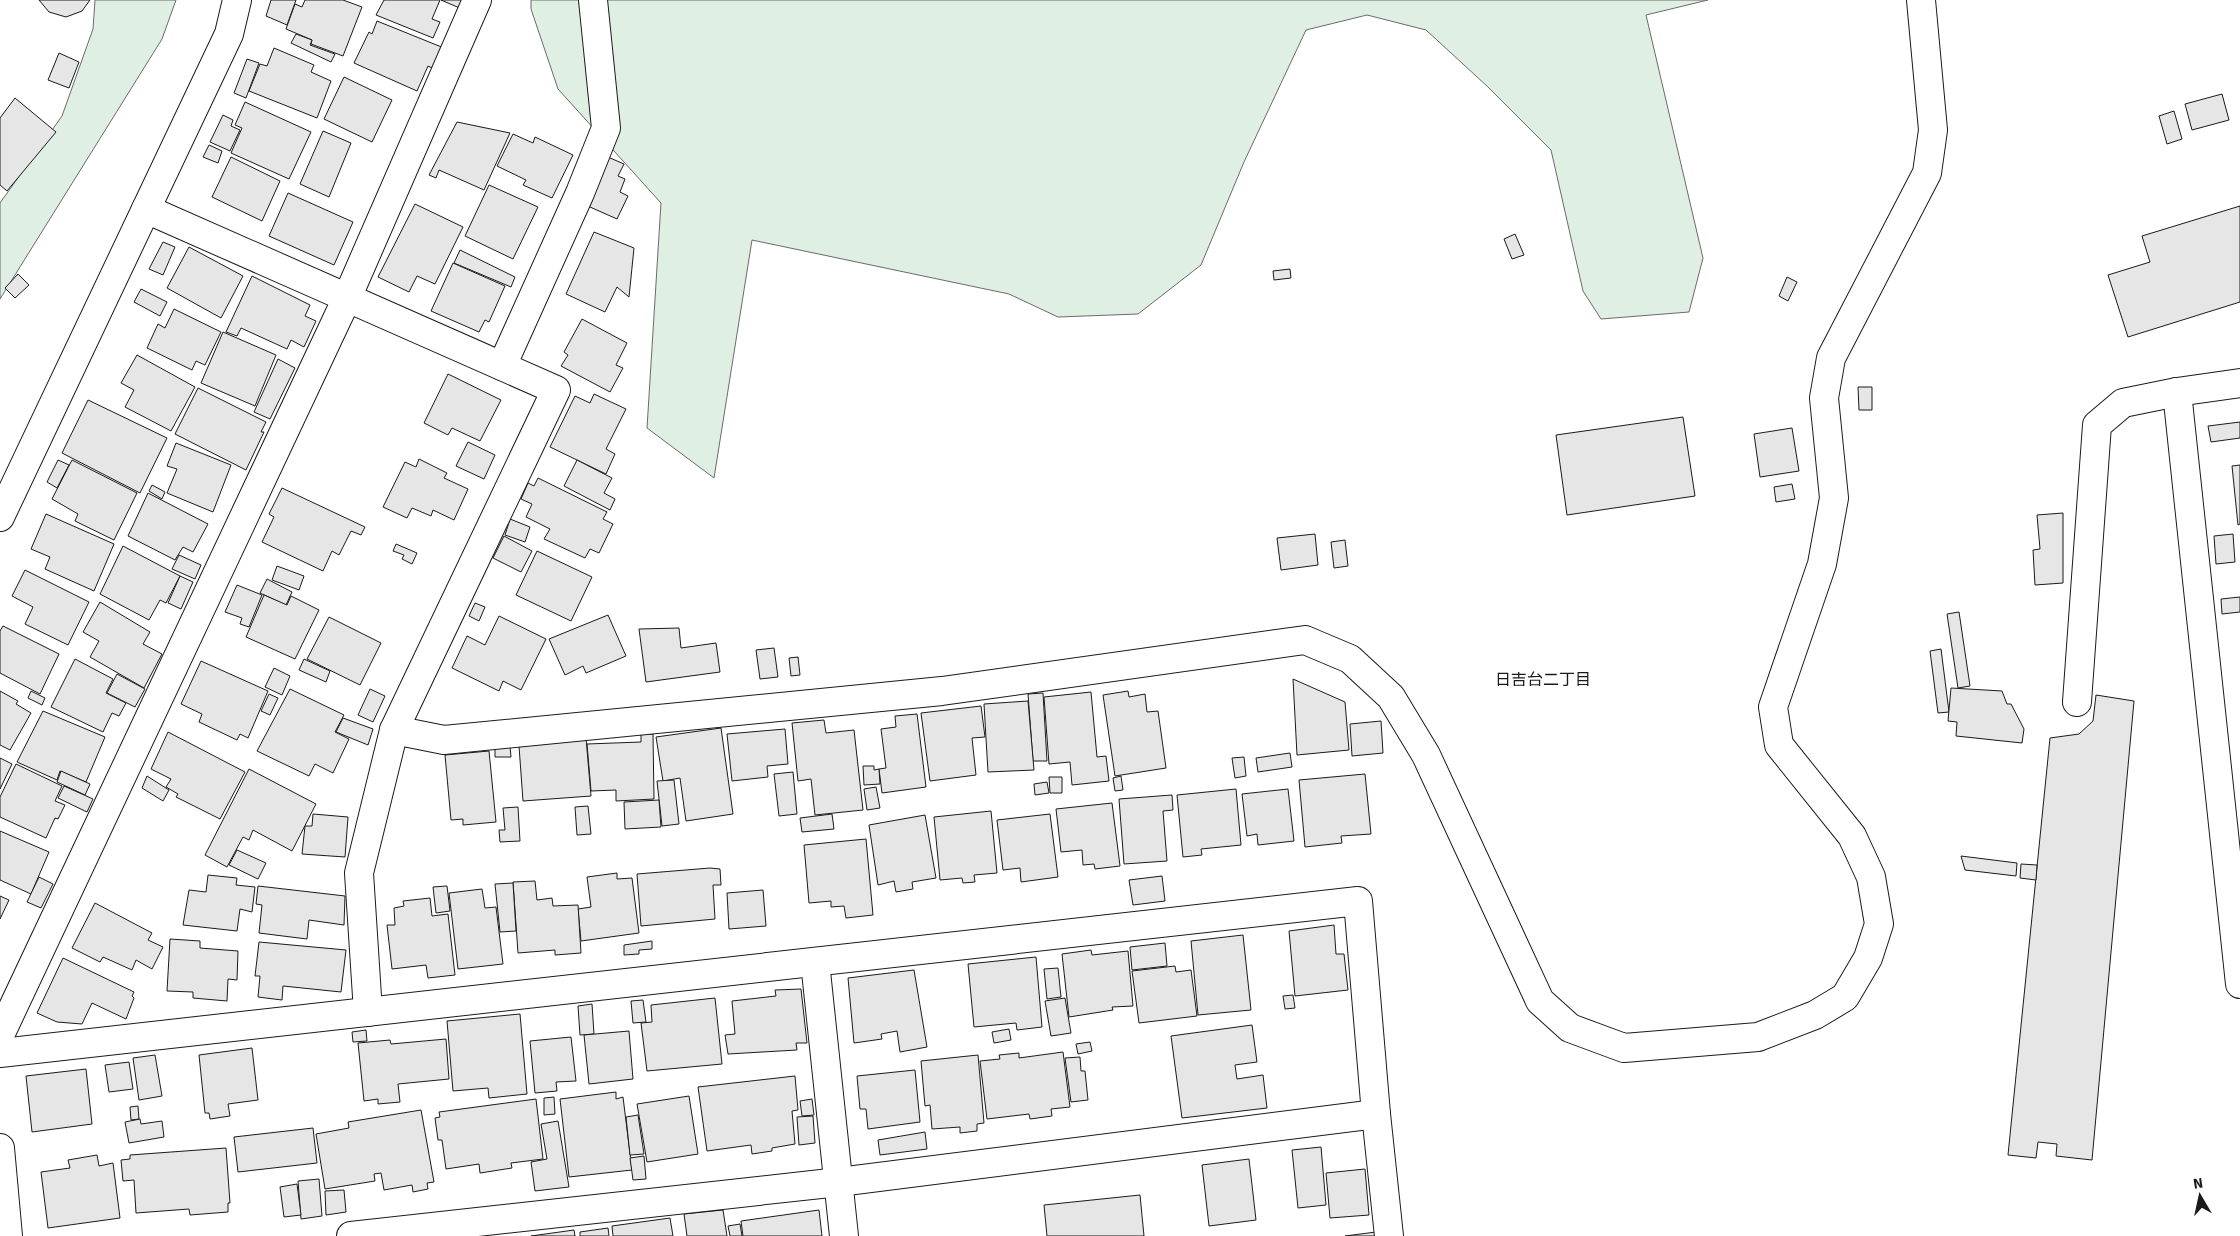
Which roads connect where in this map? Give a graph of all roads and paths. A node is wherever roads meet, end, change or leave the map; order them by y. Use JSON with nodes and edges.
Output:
{"nodes":[{"id":1,"x":237,"y":0,"type":"edge"},
{"id":2,"x":477,"y":0,"type":"edge"},
{"id":3,"x":593,"y":0,"type":"edge"},
{"id":4,"x":1921,"y":0,"type":"edge"},
{"id":5,"x":146,"y":209,"type":"junction"},
{"id":6,"x":347,"y":298,"type":"junction"},
{"id":7,"x":502,"y":366,"type":"junction"},
{"id":8,"x":2240,"y":383,"type":"edge"},
{"id":9,"x":2177,"y":392,"type":"junction"},
{"id":10,"x":0,"y":517,"type":"edge"},
{"id":11,"x":2077,"y":702,"type":"dead end"},
{"id":12,"x":394,"y":730,"type":"junction"},
{"id":13,"x":814,"y":962,"type":"junction"},
{"id":14,"x":2240,"y":984,"type":"edge"},
{"id":15,"x":368,"y":1012,"type":"junction"},
{"id":16,"x":0,"y":1035,"type":"edge"},
{"id":17,"x":0,"y":1053,"type":"edge"},
{"id":18,"x":1376,"y":1114,"type":"junction"},
{"id":19,"x":0,"y":1148,"type":"edge"},
{"id":20,"x":839,"y":1182,"type":"junction"},
{"id":21,"x":8,"y":1236,"type":"edge"},
{"id":22,"x":351,"y":1236,"type":"edge"},
{"id":23,"x":844,"y":1236,"type":"edge"},
{"id":24,"x":1389,"y":1236,"type":"edge"}],
"edges":[{"from":1,"to":5,"type":"street"},
{"from":2,"to":6,"type":"street"},
{"from":3,"to":7,"type":"street"},
{"from":4,"to":12,"type":"street"},
{"from":5,"to":6,"type":"street"},
{"from":5,"to":10,"type":"street"},
{"from":6,"to":7,"type":"street"},
{"from":6,"to":16,"type":"street"},
{"from":7,"to":12,"type":"street"},
{"from":8,"to":9,"type":"street"},
{"from":9,"to":11,"type":"street"},
{"from":9,"to":14,"type":"street"},
{"from":12,"to":15,"type":"street"},
{"from":13,"to":15,"type":"street"},
{"from":13,"to":18,"type":"street"},
{"from":13,"to":20,"type":"street"},
{"from":15,"to":17,"type":"street"},
{"from":18,"to":20,"type":"street"},
{"from":18,"to":24,"type":"street"},
{"from":19,"to":21,"type":"street"},
{"from":20,"to":22,"type":"street"},
{"from":20,"to":23,"type":"street"}]}
